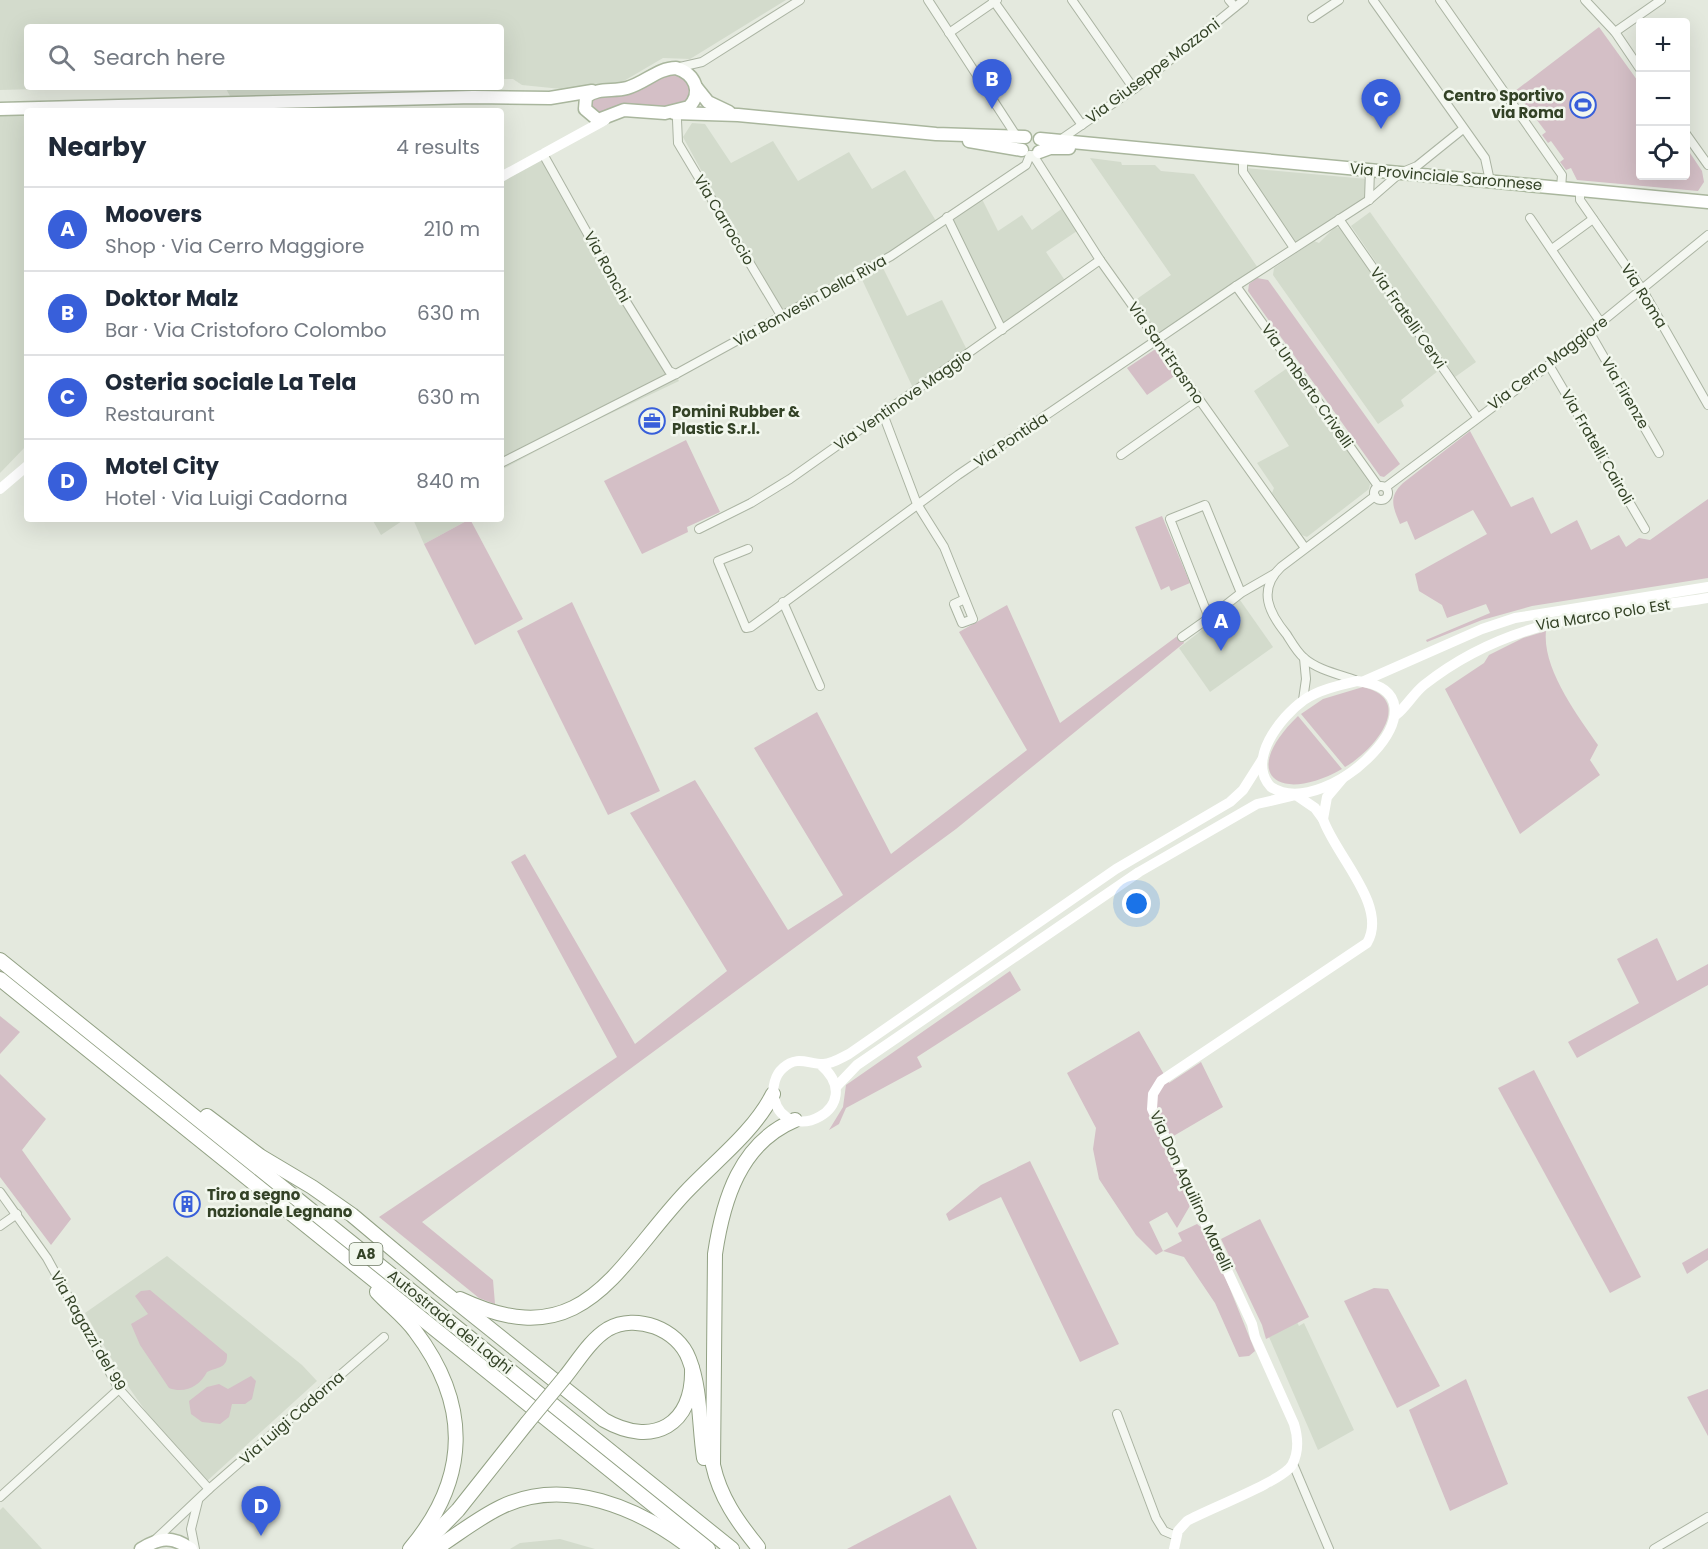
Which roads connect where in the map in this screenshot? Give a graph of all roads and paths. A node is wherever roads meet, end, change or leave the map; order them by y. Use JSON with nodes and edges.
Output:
{"nodes":[{"id":1,"x":800,"y":0,"type":"edge"},
{"id":2,"x":928,"y":0,"type":"edge"},
{"id":3,"x":1072,"y":0,"type":"edge"},
{"id":4,"x":1229,"y":0,"type":"edge"},
{"id":5,"x":1244,"y":0,"type":"edge"},
{"id":6,"x":1339,"y":0,"type":"edge"},
{"id":7,"x":1373,"y":0,"type":"edge"},
{"id":8,"x":1440,"y":0,"type":"edge"},
{"id":9,"x":1585,"y":0,"type":"edge"},
{"id":10,"x":1661,"y":0,"type":"edge"},
{"id":11,"x":995,"y":1,"type":"edge"},
{"id":12,"x":1235,"y":7,"type":"junction"},
{"id":13,"x":1312,"y":18,"type":"dead end"},
{"id":14,"x":1615,"y":32,"type":"junction"},
{"id":15,"x":949,"y":33,"type":"junction"},
{"id":16,"x":1636,"y":62,"type":"edge"},
{"id":17,"x":702,"y":63,"type":"junction"},
{"id":18,"x":676,"y":68,"type":"junction"},
{"id":19,"x":695,"y":83,"type":"junction"},
{"id":20,"x":1134,"y":89,"type":"junction"},
{"id":21,"x":592,"y":92,"type":"junction"},
{"id":22,"x":550,"y":98,"type":"junction"},
{"id":23,"x":24,"y":108,"type":"edge"},
{"id":24,"x":39,"y":108,"type":"edge"},
{"id":25,"x":0,"y":109,"type":"edge"},
{"id":26,"x":587,"y":111,"type":"junction"},
{"id":27,"x":738,"y":115,"type":"junction"},
{"id":28,"x":675,"y":116,"type":"junction"},
{"id":29,"x":605,"y":120,"type":"junction"},
{"id":30,"x":1082,"y":125,"type":"junction"},
{"id":31,"x":1463,"y":129,"type":"junction"},
{"id":32,"x":577,"y":134,"type":"junction"},
{"id":33,"x":1060,"y":140,"type":"junction"},
{"id":34,"x":1690,"y":140,"type":"edge"},
{"id":35,"x":1028,"y":148,"type":"junction"},
{"id":36,"x":543,"y":154,"type":"junction"},
{"id":37,"x":1184,"y":154,"type":"junction"},
{"id":38,"x":1243,"y":159,"type":"junction"},
{"id":39,"x":1708,"y":165,"type":"edge"},
{"id":40,"x":1370,"y":170,"type":"junction"},
{"id":41,"x":1400,"y":173,"type":"junction"},
{"id":42,"x":504,"y":175,"type":"edge"},
{"id":43,"x":1490,"y":181,"type":"junction"},
{"id":44,"x":1561,"y":188,"type":"junction"},
{"id":45,"x":1580,"y":190,"type":"junction"},
{"id":46,"x":1369,"y":200,"type":"junction"},
{"id":47,"x":1708,"y":202,"type":"edge"},
{"id":48,"x":947,"y":217,"type":"junction"},
{"id":49,"x":1530,"y":218,"type":"dead end"},
{"id":50,"x":1339,"y":219,"type":"junction"},
{"id":51,"x":1593,"y":219,"type":"junction"},
{"id":52,"x":1708,"y":235,"type":"edge"},
{"id":53,"x":1294,"y":248,"type":"junction"},
{"id":54,"x":1552,"y":249,"type":"junction"},
{"id":55,"x":1100,"y":260,"type":"junction"},
{"id":56,"x":1236,"y":286,"type":"junction"},
{"id":57,"x":1642,"y":289,"type":"junction"},
{"id":58,"x":782,"y":317,"type":"junction"},
{"id":59,"x":1601,"y":323,"type":"junction"},
{"id":60,"x":1002,"y":330,"type":"junction"},
{"id":61,"x":1590,"y":333,"type":"junction"},
{"id":62,"x":1158,"y":340,"type":"junction"},
{"id":63,"x":1549,"y":365,"type":"junction"},
{"id":64,"x":676,"y":374,"type":"junction"},
{"id":65,"x":1199,"y":400,"type":"junction"},
{"id":66,"x":1708,"y":405,"type":"edge"},
{"id":67,"x":883,"y":414,"type":"junction"},
{"id":68,"x":1477,"y":417,"type":"junction"},
{"id":69,"x":1659,"y":453,"type":"dead end"},
{"id":70,"x":1120,"y":455,"type":"dead end"},
{"id":71,"x":504,"y":461,"type":"edge"},
{"id":72,"x":24,"y":469,"type":"edge"},
{"id":73,"x":1382,"y":487,"type":"junction"},
{"id":74,"x":0,"y":489,"type":"edge"},
{"id":75,"x":1375,"y":496,"type":"junction"},
{"id":76,"x":917,"y":504,"type":"junction"},
{"id":77,"x":699,"y":529,"type":"dead end"},
{"id":78,"x":1645,"y":529,"type":"dead end"},
{"id":79,"x":1305,"y":548,"type":"junction"},
{"id":80,"x":748,"y":549,"type":"dead end"},
{"id":81,"x":1274,"y":574,"type":"junction"},
{"id":82,"x":1708,"y":587,"type":"edge"},
{"id":83,"x":1241,"y":593,"type":"junction"},
{"id":84,"x":1708,"y":598,"type":"edge"},
{"id":85,"x":965,"y":599,"type":"dead end"},
{"id":86,"x":783,"y":602,"type":"junction"},
{"id":87,"x":1209,"y":618,"type":"junction"},
{"id":88,"x":1182,"y":637,"type":"dead end"},
{"id":89,"x":1304,"y":657,"type":"junction"},
{"id":90,"x":1360,"y":681,"type":"junction"},
{"id":91,"x":820,"y":686,"type":"dead end"},
{"id":92,"x":1302,"y":702,"type":"junction"},
{"id":93,"x":1396,"y":715,"type":"junction"},
{"id":94,"x":1262,"y":760,"type":"junction"},
{"id":95,"x":1343,"y":778,"type":"junction"},
{"id":96,"x":1296,"y":795,"type":"junction"},
{"id":97,"x":1323,"y":819,"type":"junction"},
{"id":98,"x":0,"y":960,"type":"edge"},
{"id":99,"x":0,"y":979,"type":"edge"},
{"id":100,"x":821,"y":1065,"type":"junction"},
{"id":101,"x":133,"y":1067,"type":"junction"},
{"id":102,"x":836,"y":1088,"type":"junction"},
{"id":103,"x":774,"y":1094,"type":"junction"},
{"id":104,"x":795,"y":1120,"type":"junction"},
{"id":105,"x":0,"y":1192,"type":"edge"},
{"id":106,"x":17,"y":1214,"type":"junction"},
{"id":107,"x":0,"y":1226,"type":"edge"},
{"id":108,"x":391,"y":1248,"type":"junction"},
{"id":109,"x":337,"y":1252,"type":"junction"},
{"id":110,"x":384,"y":1337,"type":"dead end"},
{"id":111,"x":692,"y":1368,"type":"junction"},
{"id":112,"x":119,"y":1389,"type":"junction"},
{"id":113,"x":1117,"y":1414,"type":"dead end"},
{"id":114,"x":1293,"y":1464,"type":"junction"},
{"id":115,"x":209,"y":1489,"type":"junction"},
{"id":116,"x":0,"y":1497,"type":"edge"},
{"id":117,"x":199,"y":1498,"type":"junction"},
{"id":118,"x":1708,"y":1517,"type":"edge"},
{"id":119,"x":1176,"y":1536,"type":"junction"},
{"id":120,"x":155,"y":1540,"type":"junction"},
{"id":121,"x":759,"y":1548,"type":"edge"},
{"id":122,"x":141,"y":1549,"type":"edge"},
{"id":123,"x":193,"y":1549,"type":"edge"},
{"id":124,"x":410,"y":1549,"type":"edge"},
{"id":125,"x":420,"y":1549,"type":"edge"},
{"id":126,"x":435,"y":1549,"type":"edge"},
{"id":127,"x":692,"y":1549,"type":"edge"},
{"id":128,"x":708,"y":1549,"type":"edge"},
{"id":129,"x":732,"y":1549,"type":"edge"},
{"id":130,"x":1174,"y":1549,"type":"edge"},
{"id":131,"x":1329,"y":1549,"type":"edge"},
{"id":132,"x":1654,"y":1549,"type":"edge"}],
"edges":[{"from":1,"to":17,"type":"street"},
{"from":2,"to":15,"type":"street","name":"Via Sant'Erasmo"},
{"from":3,"to":20,"type":"street"},
{"from":4,"to":12,"type":"street"},
{"from":5,"to":12,"type":"street","name":"Via Giuseppe Mozzoni"},
{"from":6,"to":13,"type":"street"},
{"from":7,"to":31,"type":"street"},
{"from":8,"to":44,"type":"street"},
{"from":9,"to":14,"type":"street"},
{"from":10,"to":14,"type":"street"},
{"from":11,"to":15,"type":"street"},
{"from":11,"to":30,"type":"street"},
{"from":12,"to":20,"type":"street","name":"Via Giuseppe Mozzoni"},
{"from":14,"to":16,"type":"street"},
{"from":15,"to":35,"type":"street","name":"Via Sant'Erasmo"},
{"from":17,"to":18,"type":"street"},
{"from":17,"to":19,"type":"street"},
{"from":18,"to":19,"type":"main road","name":"Via Provinciale Saronnese"},
{"from":18,"to":21,"type":"main road"},
{"from":19,"to":27,"type":"main road","name":"Via Provinciale Saronnese"},
{"from":19,"to":28,"type":"main road"},
{"from":20,"to":30,"type":"street","name":"Via Giuseppe Mozzoni"},
{"from":21,"to":22,"type":"main road"},
{"from":21,"to":26,"type":"main road"},
{"from":22,"to":24,"type":"main road"},
{"from":22,"to":26,"type":"main road"},
{"from":23,"to":25,"type":"main road"},
{"from":26,"to":29,"type":"main road"},
{"from":26,"to":32,"type":"street"},
{"from":27,"to":28,"type":"main road","name":"Via Provinciale Saronnese"},
{"from":27,"to":35,"type":"main road","name":"Via Provinciale Saronnese"},
{"from":28,"to":29,"type":"main road","name":"Via Provinciale Saronnese"},
{"from":28,"to":58,"type":"street","name":"Via Carroccio"},
{"from":29,"to":32,"type":"street"},
{"from":30,"to":33,"type":"street","name":"Via Giuseppe Mozzoni"},
{"from":31,"to":41,"type":"street","name":"Via Pontida"},
{"from":31,"to":43,"type":"street"},
{"from":32,"to":36,"type":"street"},
{"from":33,"to":35,"type":"main road","name":"Via Provinciale Saronnese"},
{"from":33,"to":37,"type":"main road","name":"Via Provinciale Saronnese"},
{"from":34,"to":39,"type":"street"},
{"from":35,"to":37,"type":"main road","name":"Via Provinciale Saronnese"},
{"from":35,"to":48,"type":"street","name":"Via Bonvesin Della Riva"},
{"from":35,"to":55,"type":"street","name":"Via Sant'Erasmo"},
{"from":36,"to":42,"type":"street"},
{"from":36,"to":64,"type":"street","name":"Via Ronchi"},
{"from":37,"to":38,"type":"main road","name":"Via Provinciale Saronnese"},
{"from":38,"to":40,"type":"main road","name":"Via Provinciale Saronnese"},
{"from":38,"to":53,"type":"street"},
{"from":40,"to":41,"type":"main road","name":"Via Provinciale Saronnese"},
{"from":40,"to":46,"type":"street"},
{"from":41,"to":43,"type":"main road","name":"Via Provinciale Saronnese"},
{"from":41,"to":46,"type":"street","name":"Via Pontida"},
{"from":43,"to":44,"type":"main road","name":"Via Provinciale Saronnese"},
{"from":44,"to":45,"type":"main road","name":"Via Provinciale Saronnese"},
{"from":45,"to":47,"type":"main road","name":"Via Provinciale Saronnese"},
{"from":45,"to":51,"type":"street","name":"Via Roma"},
{"from":46,"to":50,"type":"street","name":"Via Pontida"},
{"from":48,"to":58,"type":"street","name":"Via Bonvesin Della Riva"},
{"from":48,"to":60,"type":"street"},
{"from":49,"to":54,"type":"street"},
{"from":50,"to":53,"type":"street","name":"Via Pontida"},
{"from":50,"to":68,"type":"street","name":"Via Fratelli Cervi"},
{"from":51,"to":54,"type":"street"},
{"from":51,"to":57,"type":"street","name":"Via Roma"},
{"from":52,"to":57,"type":"street","name":"Via Cerro Maggiore"},
{"from":53,"to":56,"type":"street","name":"Via Pontida"},
{"from":54,"to":59,"type":"street"},
{"from":55,"to":60,"type":"street","name":"Via Ventinove Maggio"},
{"from":55,"to":62,"type":"street","name":"Via Sant'Erasmo"},
{"from":56,"to":62,"type":"street","name":"Via Pontida"},
{"from":56,"to":73,"type":"street","name":"Via Umberto Crivelli"},
{"from":57,"to":59,"type":"street","name":"Via Cerro Maggiore"},
{"from":57,"to":66,"type":"street","name":"Via Roma"},
{"from":58,"to":64,"type":"street","name":"Via Bonvesin Della Riva"},
{"from":59,"to":61,"type":"street","name":"Via Cerro Maggiore"},
{"from":60,"to":67,"type":"street","name":"Via Ventinove Maggio"},
{"from":61,"to":63,"type":"street","name":"Via Cerro Maggiore"},
{"from":61,"to":69,"type":"street","name":"Via Firenze"},
{"from":62,"to":65,"type":"street","name":"Via Sant'Erasmo"},
{"from":62,"to":76,"type":"street","name":"Via Pontida"},
{"from":63,"to":68,"type":"street","name":"Via Cerro Maggiore"},
{"from":63,"to":78,"type":"street","name":"Via Fratelli Cairoli"},
{"from":64,"to":71,"type":"street","name":"Via Bonvesin Della Riva"},
{"from":65,"to":70,"type":"street"},
{"from":65,"to":79,"type":"street","name":"Via Sant'Erasmo"},
{"from":67,"to":76,"type":"street"},
{"from":67,"to":77,"type":"street","name":"Via Ventinove Maggio"},
{"from":68,"to":73,"type":"street","name":"Via Cerro Maggiore"},
{"from":72,"to":74,"type":"street"},
{"from":73,"to":75,"type":"street"},
{"from":73,"to":75,"type":"street","name":"Via Cerro Maggiore"},
{"from":75,"to":79,"type":"street"},
{"from":76,"to":85,"type":"street"},
{"from":76,"to":86,"type":"street","name":"Via Pontida"},
{"from":79,"to":81,"type":"street"},
{"from":80,"to":86,"type":"street","name":"Via Pontida"},
{"from":81,"to":83,"type":"street"},
{"from":81,"to":89,"type":"street"},
{"from":82,"to":90,"type":"street"},
{"from":83,"to":87,"type":"street"},
{"from":83,"to":87,"type":"street"},
{"from":84,"to":93,"type":"street","name":"Via Marco Polo Est"},
{"from":86,"to":91,"type":"street"},
{"from":87,"to":88,"type":"street"},
{"from":89,"to":90,"type":"street"},
{"from":89,"to":92,"type":"street"},
{"from":90,"to":92,"type":"street"},
{"from":90,"to":93,"type":"street"},
{"from":92,"to":94,"type":"street"},
{"from":93,"to":95,"type":"street"},
{"from":94,"to":96,"type":"street"},
{"from":94,"to":100,"type":"street"},
{"from":95,"to":96,"type":"street"},
{"from":95,"to":97,"type":"street"},
{"from":96,"to":97,"type":"street","name":"Via Don Aquilino Marelli"},
{"from":96,"to":102,"type":"street"},
{"from":97,"to":114,"type":"street","name":"Via Don Aquilino Marelli"},
{"from":98,"to":101,"type":"highway","name":"Autostrada dei Laghi","number":"A8"},
{"from":99,"to":109,"type":"highway","name":"Autostrada dei Laghi","number":"A8"},
{"from":100,"to":102,"type":"street"},
{"from":100,"to":103,"type":"street"},
{"from":101,"to":108,"type":"highway"},
{"from":101,"to":129,"type":"highway","name":"Autostrada dei Laghi","number":"A8"},
{"from":102,"to":104,"type":"street"},
{"from":103,"to":104,"type":"street"},
{"from":103,"to":108,"type":"highway"},
{"from":104,"to":121,"type":"highway"},
{"from":105,"to":106,"type":"street","name":"Via Ragazzi del 99"},
{"from":106,"to":107,"type":"street"},
{"from":106,"to":112,"type":"street","name":"Via Ragazzi del 99"},
{"from":108,"to":111,"type":"highway"},
{"from":109,"to":124,"type":"highway"},
{"from":109,"to":128,"type":"highway","name":"Autostrada dei Laghi","number":"A8"},
{"from":110,"to":115,"type":"street","name":"Via Luigi Cadorna"},
{"from":111,"to":121,"type":"highway"},
{"from":111,"to":125,"type":"highway","bridge":true},
{"from":112,"to":115,"type":"street","name":"Via Ragazzi del 99"},
{"from":112,"to":116,"type":"street"},
{"from":113,"to":119,"type":"street"},
{"from":114,"to":119,"type":"street"},
{"from":114,"to":131,"type":"street"},
{"from":115,"to":117,"type":"street","name":"Via Luigi Cadorna"},
{"from":117,"to":120,"type":"street","name":"Via Luigi Cadorna"},
{"from":117,"to":123,"type":"street"},
{"from":118,"to":132,"type":"street"},
{"from":119,"to":130,"type":"street"},
{"from":120,"to":122,"type":"main road","name":"Via Luigi Cadorna"},
{"from":120,"to":123,"type":"main road"},
{"from":126,"to":127,"type":"highway"}]}
